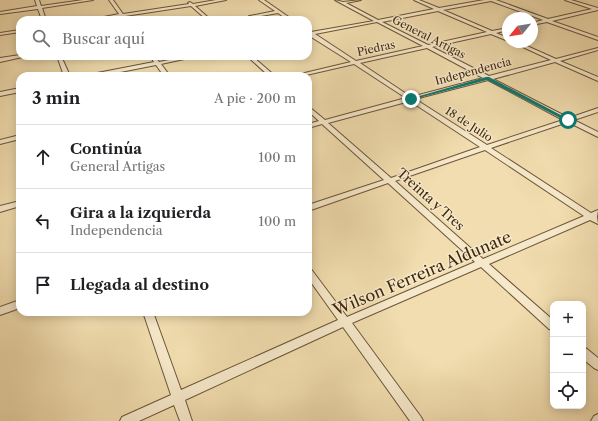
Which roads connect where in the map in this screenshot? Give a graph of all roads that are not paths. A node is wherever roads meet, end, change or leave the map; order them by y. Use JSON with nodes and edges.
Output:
{"nodes":[{"id":1,"x":37,"y":0,"type":"edge"},
{"id":2,"x":91,"y":0,"type":"edge"},
{"id":3,"x":111,"y":0,"type":"edge"},
{"id":4,"x":186,"y":0,"type":"edge"},
{"id":5,"x":224,"y":0,"type":"edge"},
{"id":6,"x":261,"y":0,"type":"edge"},
{"id":7,"x":359,"y":0,"type":"edge"},
{"id":8,"x":416,"y":0,"type":"edge"},
{"id":9,"x":491,"y":0,"type":"edge"},
{"id":10,"x":567,"y":0,"type":"edge"},
{"id":11,"x":339,"y":1,"type":"edge"},
{"id":12,"x":192,"y":5,"type":"junction"},
{"id":13,"x":40,"y":7,"type":"junction"},
{"id":14,"x":597,"y":9,"type":"edge"},
{"id":15,"x":439,"y":10,"type":"junction"},
{"id":16,"x":279,"y":12,"type":"junction"},
{"id":17,"x":0,"y":13,"type":"edge"},
{"id":18,"x":123,"y":15,"type":"junction"},
{"id":19,"x":43,"y":16,"type":"edge"},
{"id":20,"x":117,"y":16,"type":"edge"},
{"id":21,"x":204,"y":16,"type":"edge"},
{"id":22,"x":256,"y":16,"type":"edge"},
{"id":23,"x":285,"y":16,"type":"edge"},
{"id":24,"x":547,"y":20,"type":"junction"},
{"id":25,"x":377,"y":21,"type":"junction"},
{"id":26,"x":538,"y":22,"type":"edge"},
{"id":27,"x":502,"y":30,"type":"edge"},
{"id":28,"x":16,"y":32,"type":"edge"},
{"id":29,"x":312,"y":32,"type":"edge"},
{"id":30,"x":492,"y":33,"type":"junction"},
{"id":31,"x":0,"y":34,"type":"edge"},
{"id":32,"x":312,"y":35,"type":"edge"},
{"id":33,"x":502,"y":37,"type":"edge"},
{"id":34,"x":598,"y":39,"type":"edge"},
{"id":35,"x":428,"y":47,"type":"junction"},
{"id":36,"x":528,"y":48,"type":"edge"},
{"id":37,"x":598,"y":49,"type":"edge"},
{"id":38,"x":16,"y":57,"type":"edge"},
{"id":39,"x":0,"y":60,"type":"edge"},
{"id":40,"x":61,"y":60,"type":"edge"},
{"id":41,"x":155,"y":60,"type":"edge"},
{"id":42,"x":174,"y":60,"type":"edge"},
{"id":43,"x":254,"y":60,"type":"edge"},
{"id":44,"x":556,"y":60,"type":"junction"},
{"id":45,"x":158,"y":63,"type":"junction"},
{"id":46,"x":355,"y":63,"type":"junction"},
{"id":47,"x":66,"y":72,"type":"edge"},
{"id":48,"x":112,"y":72,"type":"edge"},
{"id":49,"x":164,"y":72,"type":"edge"},
{"id":50,"x":267,"y":72,"type":"edge"},
{"id":51,"x":312,"y":72,"type":"edge"},
{"id":52,"x":488,"y":78,"type":"junction"},
{"id":53,"x":598,"y":79,"type":"edge"},
{"id":54,"x":16,"y":91,"type":"edge"},
{"id":55,"x":0,"y":94,"type":"edge"},
{"id":56,"x":411,"y":99,"type":"junction"},
{"id":57,"x":598,"y":110,"type":"edge"},
{"id":58,"x":312,"y":112,"type":"edge"},
{"id":59,"x":568,"y":120,"type":"junction"},
{"id":60,"x":324,"y":122,"type":"junction"},
{"id":61,"x":312,"y":125,"type":"edge"},
{"id":62,"x":598,"y":135,"type":"edge"},
{"id":63,"x":16,"y":138,"type":"edge"},
{"id":64,"x":0,"y":142,"type":"edge"},
{"id":65,"x":487,"y":147,"type":"junction"},
{"id":66,"x":390,"y":181,"type":"junction"},
{"id":67,"x":16,"y":204,"type":"edge"},
{"id":68,"x":312,"y":207,"type":"edge"},
{"id":69,"x":0,"y":209,"type":"edge"},
{"id":70,"x":596,"y":217,"type":"edge"},
{"id":71,"x":482,"y":263,"type":"junction"},
{"id":72,"x":312,"y":277,"type":"edge"},
{"id":73,"x":16,"y":305,"type":"edge"},
{"id":74,"x":0,"y":311,"type":"edge"},
{"id":75,"x":149,"y":316,"type":"edge"},
{"id":76,"x":345,"y":322,"type":"junction"},
{"id":77,"x":550,"y":323,"type":"edge"},
{"id":78,"x":586,"y":355,"type":"edge"},
{"id":79,"x":598,"y":365,"type":"edge"},
{"id":80,"x":178,"y":398,"type":"junction"},
{"id":81,"x":126,"y":421,"type":"edge"},
{"id":82,"x":186,"y":421,"type":"edge"},
{"id":83,"x":417,"y":421,"type":"edge"}],
"edges":[{"from":1,"to":13,"type":"street"},
{"from":2,"to":13,"type":"street"},
{"from":3,"to":18,"type":"street"},
{"from":4,"to":12,"type":"street"},
{"from":5,"to":12,"type":"street"},
{"from":6,"to":16,"type":"street"},
{"from":7,"to":11,"type":"street"},
{"from":8,"to":15,"type":"street"},
{"from":9,"to":15,"type":"street"},
{"from":9,"to":24,"type":"street"},
{"from":10,"to":14,"type":"street"},
{"from":11,"to":25,"type":"street","name":"General Artigas"},
{"from":12,"to":18,"type":"street"},
{"from":12,"to":21,"type":"street"},
{"from":13,"to":17,"type":"street"},
{"from":13,"to":19,"type":"street"},
{"from":14,"to":24,"type":"street"},
{"from":15,"to":25,"type":"street"},
{"from":15,"to":30,"type":"street"},
{"from":16,"to":22,"type":"street"},
{"from":16,"to":23,"type":"street"},
{"from":18,"to":20,"type":"street"},
{"from":24,"to":26,"type":"street"},
{"from":24,"to":34,"type":"street"},
{"from":25,"to":29,"type":"street"},
{"from":25,"to":35,"type":"street","name":"General Artigas"},
{"from":27,"to":30,"type":"street","name":"Piedras"},
{"from":28,"to":31,"type":"street"},
{"from":30,"to":33,"type":"street"},
{"from":30,"to":35,"type":"street","name":"Piedras"},
{"from":32,"to":46,"type":"street","name":"18 de Julio"},
{"from":35,"to":46,"type":"street","name":"Piedras"},
{"from":35,"to":52,"type":"street","name":"General Artigas"},
{"from":36,"to":44,"type":"street"},
{"from":37,"to":44,"type":"street","name":"Independencia"},
{"from":38,"to":39,"type":"street"},
{"from":40,"to":47,"type":"street"},
{"from":41,"to":45,"type":"street"},
{"from":42,"to":45,"type":"street"},
{"from":43,"to":50,"type":"street"},
{"from":44,"to":52,"type":"street","name":"Independencia"},
{"from":44,"to":53,"type":"street"},
{"from":45,"to":48,"type":"street"},
{"from":45,"to":49,"type":"street"},
{"from":46,"to":51,"type":"street","name":"Piedras"},
{"from":46,"to":56,"type":"street","name":"18 de Julio"},
{"from":52,"to":56,"type":"street","name":"Independencia"},
{"from":52,"to":59,"type":"street","name":"General Artigas"},
{"from":54,"to":55,"type":"street"},
{"from":56,"to":60,"type":"street","name":"Independencia"},
{"from":56,"to":65,"type":"street","name":"18 de Julio"},
{"from":57,"to":59,"type":"street"},
{"from":58,"to":60,"type":"street","name":"Treinta y Tres"},
{"from":59,"to":62,"type":"street","name":"General Artigas"},
{"from":59,"to":65,"type":"street"},
{"from":60,"to":61,"type":"street","name":"Independencia"},
{"from":60,"to":66,"type":"street","name":"Treinta y Tres"},
{"from":63,"to":64,"type":"street"},
{"from":65,"to":66,"type":"street"},
{"from":65,"to":70,"type":"street","name":"18 de Julio"},
{"from":66,"to":68,"type":"street"},
{"from":66,"to":71,"type":"street","name":"Treinta y Tres"},
{"from":67,"to":69,"type":"street"},
{"from":70,"to":71,"type":"street","name":"Wilson Ferreira Aldunate"},
{"from":71,"to":76,"type":"street","name":"Wilson Ferreira Aldunate"},
{"from":71,"to":77,"type":"street","name":"Treinta y Tres"},
{"from":72,"to":76,"type":"street"},
{"from":73,"to":74,"type":"street"},
{"from":75,"to":80,"type":"street"},
{"from":76,"to":80,"type":"street","name":"Wilson Ferreira Aldunate"},
{"from":76,"to":83,"type":"street"},
{"from":78,"to":79,"type":"street"},
{"from":80,"to":81,"type":"street","name":"Wilson Ferreira Aldunate"},
{"from":80,"to":82,"type":"street"}]}
